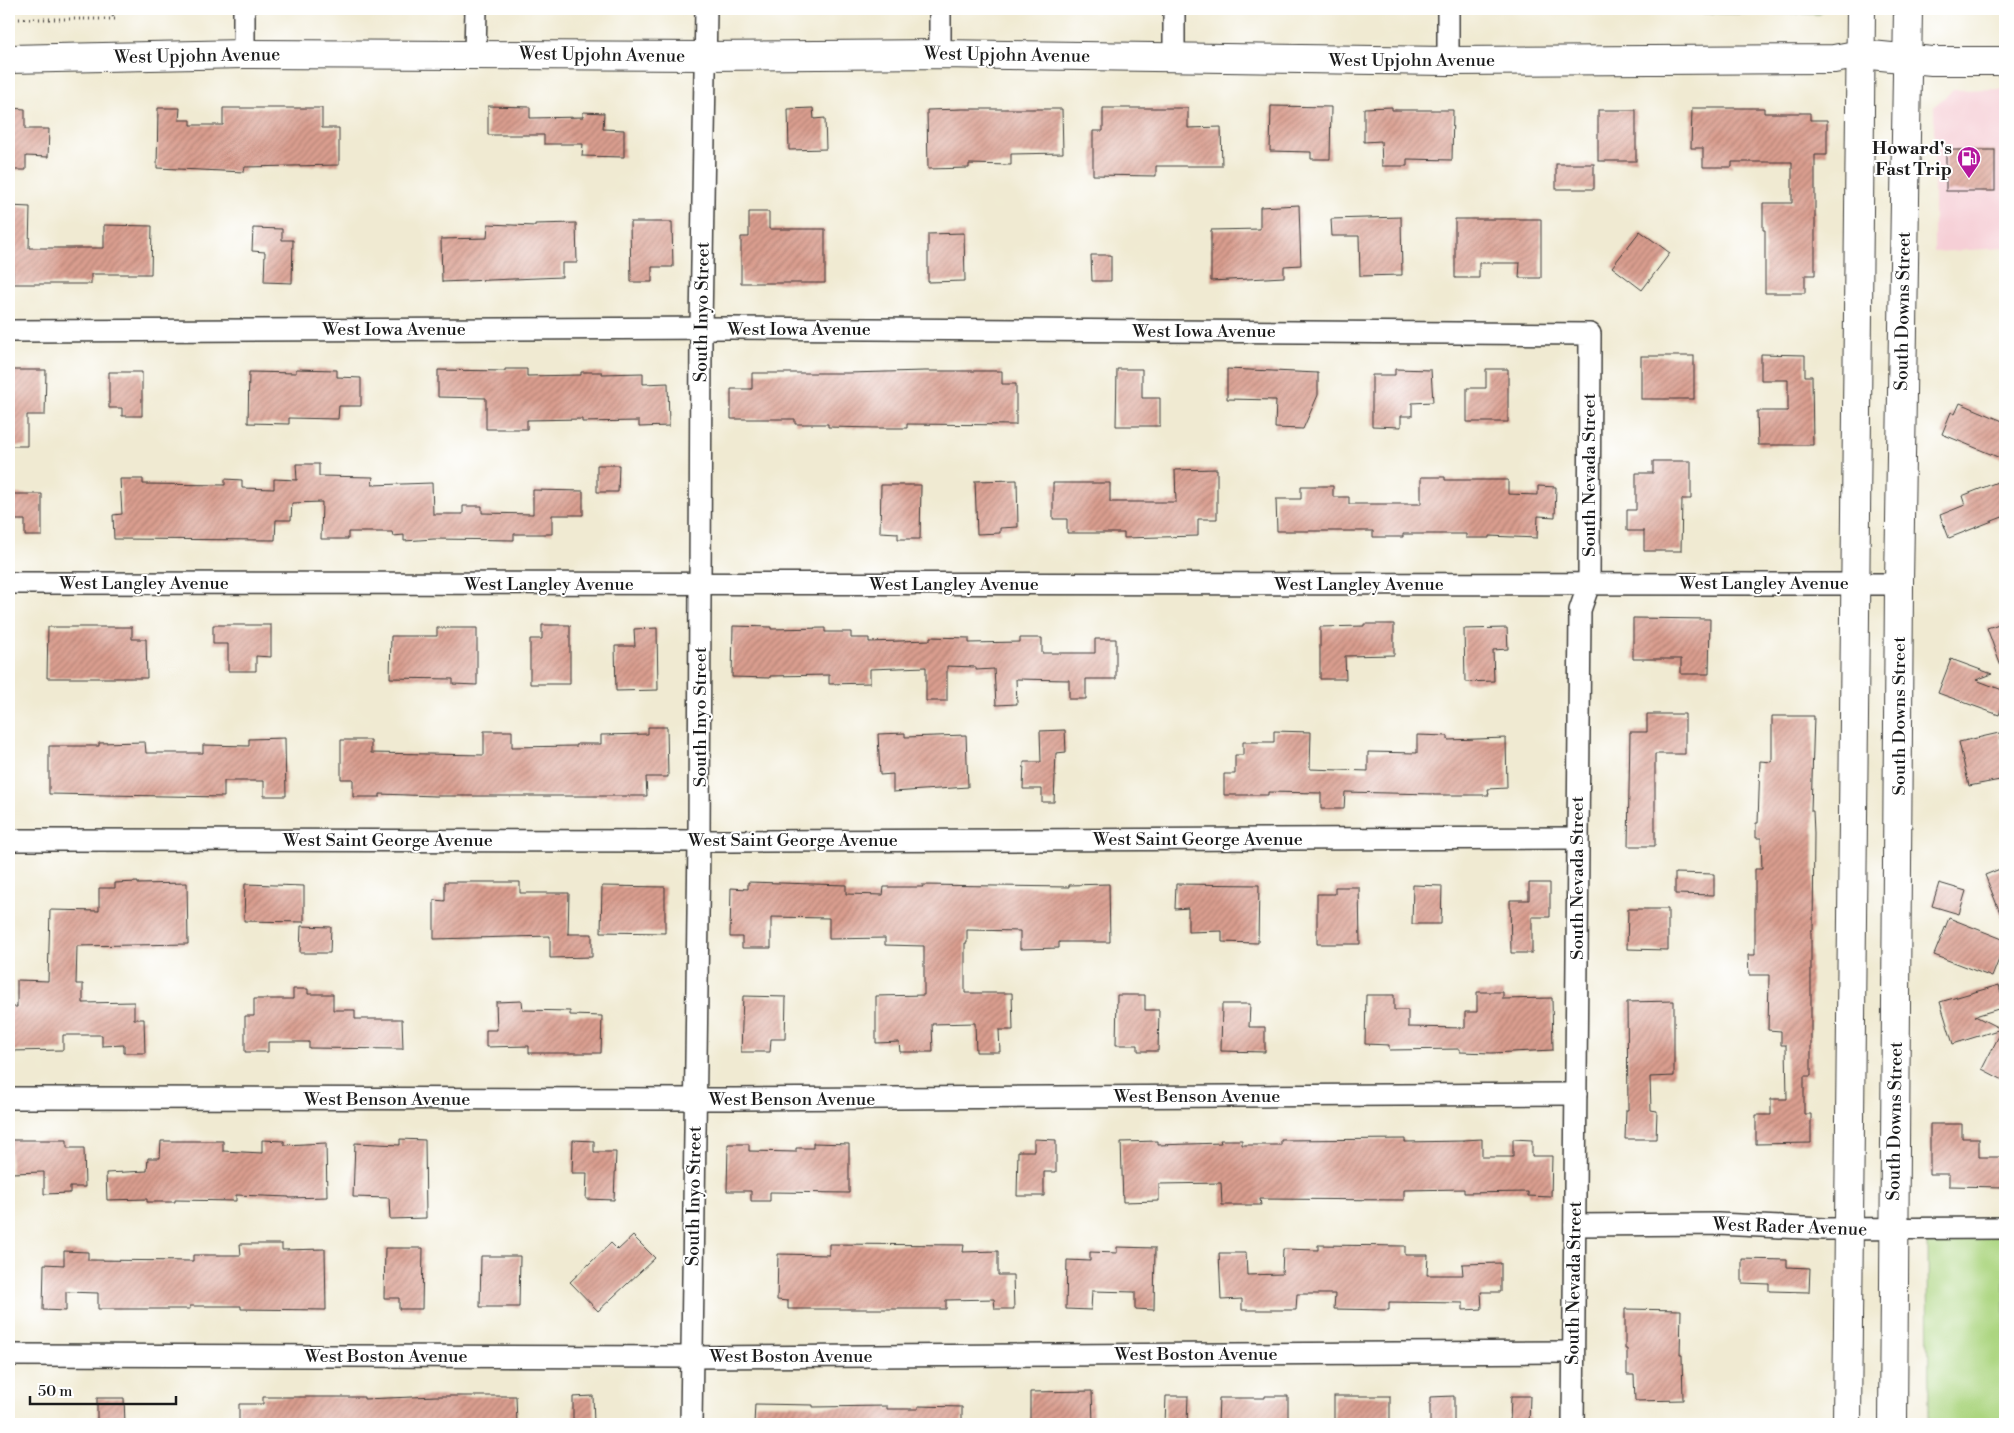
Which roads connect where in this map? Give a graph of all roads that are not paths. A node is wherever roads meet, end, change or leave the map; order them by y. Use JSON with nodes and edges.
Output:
{"nodes":[{"id":1,"x":244,"y":9,"type":"edge"},
{"id":2,"x":476,"y":9,"type":"edge"},
{"id":3,"x":706,"y":9,"type":"edge"},
{"id":4,"x":940,"y":9,"type":"edge"},
{"id":5,"x":1174,"y":9,"type":"edge"},
{"id":6,"x":1448,"y":9,"type":"edge"},
{"id":7,"x":1861,"y":9,"type":"edge"},
{"id":8,"x":1908,"y":9,"type":"edge"},
{"id":9,"x":244,"y":54,"type":"junction"},
{"id":10,"x":475,"y":54,"type":"junction"},
{"id":11,"x":940,"y":54,"type":"junction"},
{"id":12,"x":1861,"y":54,"type":"junction"},
{"id":13,"x":705,"y":56,"type":"junction"},
{"id":14,"x":1174,"y":57,"type":"junction"},
{"id":15,"x":1908,"y":58,"type":"junction"},
{"id":16,"x":9,"y":60,"type":"edge"},
{"id":17,"x":1448,"y":61,"type":"junction"},
{"id":18,"x":2005,"y":61,"type":"edge"},
{"id":19,"x":701,"y":328,"type":"junction"},
{"id":20,"x":9,"y":331,"type":"edge"},
{"id":21,"x":1590,"y":334,"type":"joint"},
{"id":22,"x":1857,"y":582,"type":"junction"},
{"id":23,"x":9,"y":583,"type":"edge"},
{"id":24,"x":700,"y":584,"type":"junction"},
{"id":25,"x":1589,"y":584,"type":"junction"},
{"id":26,"x":1899,"y":584,"type":"junction"},
{"id":27,"x":1578,"y":838,"type":"junction"},
{"id":28,"x":9,"y":840,"type":"edge"},
{"id":29,"x":699,"y":841,"type":"junction"},
{"id":30,"x":1576,"y":1094,"type":"junction"},
{"id":31,"x":9,"y":1098,"type":"edge"},
{"id":32,"x":695,"y":1099,"type":"junction"},
{"id":33,"x":1574,"y":1225,"type":"junction"},
{"id":34,"x":2005,"y":1228,"type":"edge"},
{"id":35,"x":1849,"y":1229,"type":"junction"},
{"id":36,"x":1894,"y":1229,"type":"junction"},
{"id":37,"x":1573,"y":1352,"type":"junction"},
{"id":38,"x":9,"y":1355,"type":"edge"},
{"id":39,"x":692,"y":1357,"type":"junction"},
{"id":40,"x":691,"y":1424,"type":"edge"},
{"id":41,"x":1573,"y":1424,"type":"edge"},
{"id":42,"x":1847,"y":1424,"type":"edge"},
{"id":43,"x":1892,"y":1424,"type":"edge"}],
"edges":[{"from":1,"to":9,"type":"street"},
{"from":2,"to":10,"type":"street"},
{"from":3,"to":13,"type":"street","name":"South Inyo Street"},
{"from":4,"to":11,"type":"street"},
{"from":5,"to":14,"type":"street"},
{"from":6,"to":17,"type":"street"},
{"from":7,"to":12,"type":"main road"},
{"from":8,"to":15,"type":"main road","name":"South Downs Street"},
{"from":9,"to":10,"type":"main road","name":"West Upjohn Avenue"},
{"from":9,"to":16,"type":"main road","name":"West Upjohn Avenue"},
{"from":10,"to":13,"type":"main road","name":"West Upjohn Avenue"},
{"from":11,"to":13,"type":"main road","name":"West Upjohn Avenue"},
{"from":11,"to":14,"type":"main road","name":"West Upjohn Avenue"},
{"from":12,"to":15,"type":"main road","name":"West Upjohn Avenue"},
{"from":12,"to":17,"type":"main road","name":"West Upjohn Avenue"},
{"from":12,"to":22,"type":"main road"},
{"from":13,"to":19,"type":"street","name":"South Inyo Street"},
{"from":14,"to":17,"type":"main road","name":"West Upjohn Avenue"},
{"from":15,"to":18,"type":"main road","name":"West Upjohn Avenue"},
{"from":15,"to":26,"type":"main road","name":"South Downs Street"},
{"from":19,"to":20,"type":"street","name":"West Iowa Avenue"},
{"from":19,"to":21,"type":"street","name":"West Iowa Avenue"},
{"from":19,"to":24,"type":"street","name":"South Inyo Street"},
{"from":21,"to":25,"type":"street","name":"South Nevada Street"},
{"from":22,"to":25,"type":"street","name":"West Langley Avenue"},
{"from":22,"to":26,"type":"street","name":"West Langley Avenue"},
{"from":22,"to":35,"type":"main road"},
{"from":23,"to":24,"type":"street","name":"West Langley Avenue"},
{"from":24,"to":25,"type":"street","name":"West Langley Avenue"},
{"from":24,"to":29,"type":"street","name":"South Inyo Street"},
{"from":25,"to":27,"type":"street","name":"South Nevada Street"},
{"from":26,"to":36,"type":"main road","name":"South Downs Street"},
{"from":27,"to":29,"type":"street","name":"West Saint George Avenue"},
{"from":27,"to":30,"type":"street","name":"South Nevada Street"},
{"from":28,"to":29,"type":"street","name":"West Saint George Avenue"},
{"from":29,"to":32,"type":"street","name":"South Inyo Street"},
{"from":30,"to":32,"type":"street","name":"West Benson Avenue"},
{"from":30,"to":33,"type":"street","name":"South Nevada Street"},
{"from":31,"to":32,"type":"street","name":"West Benson Avenue"},
{"from":32,"to":39,"type":"street","name":"South Inyo Street"},
{"from":33,"to":35,"type":"street","name":"West Rader Avenue"},
{"from":33,"to":37,"type":"street","name":"South Nevada Street"},
{"from":34,"to":36,"type":"street","name":"West Rader Avenue"},
{"from":35,"to":36,"type":"street","name":"West Rader Avenue"},
{"from":35,"to":42,"type":"main road"},
{"from":36,"to":43,"type":"main road","name":"South Downs Street"},
{"from":37,"to":39,"type":"street","name":"West Boston Avenue"},
{"from":37,"to":41,"type":"street","name":"South Nevada Street"},
{"from":38,"to":39,"type":"street","name":"West Boston Avenue"},
{"from":39,"to":40,"type":"street","name":"South Inyo Street"}]}
